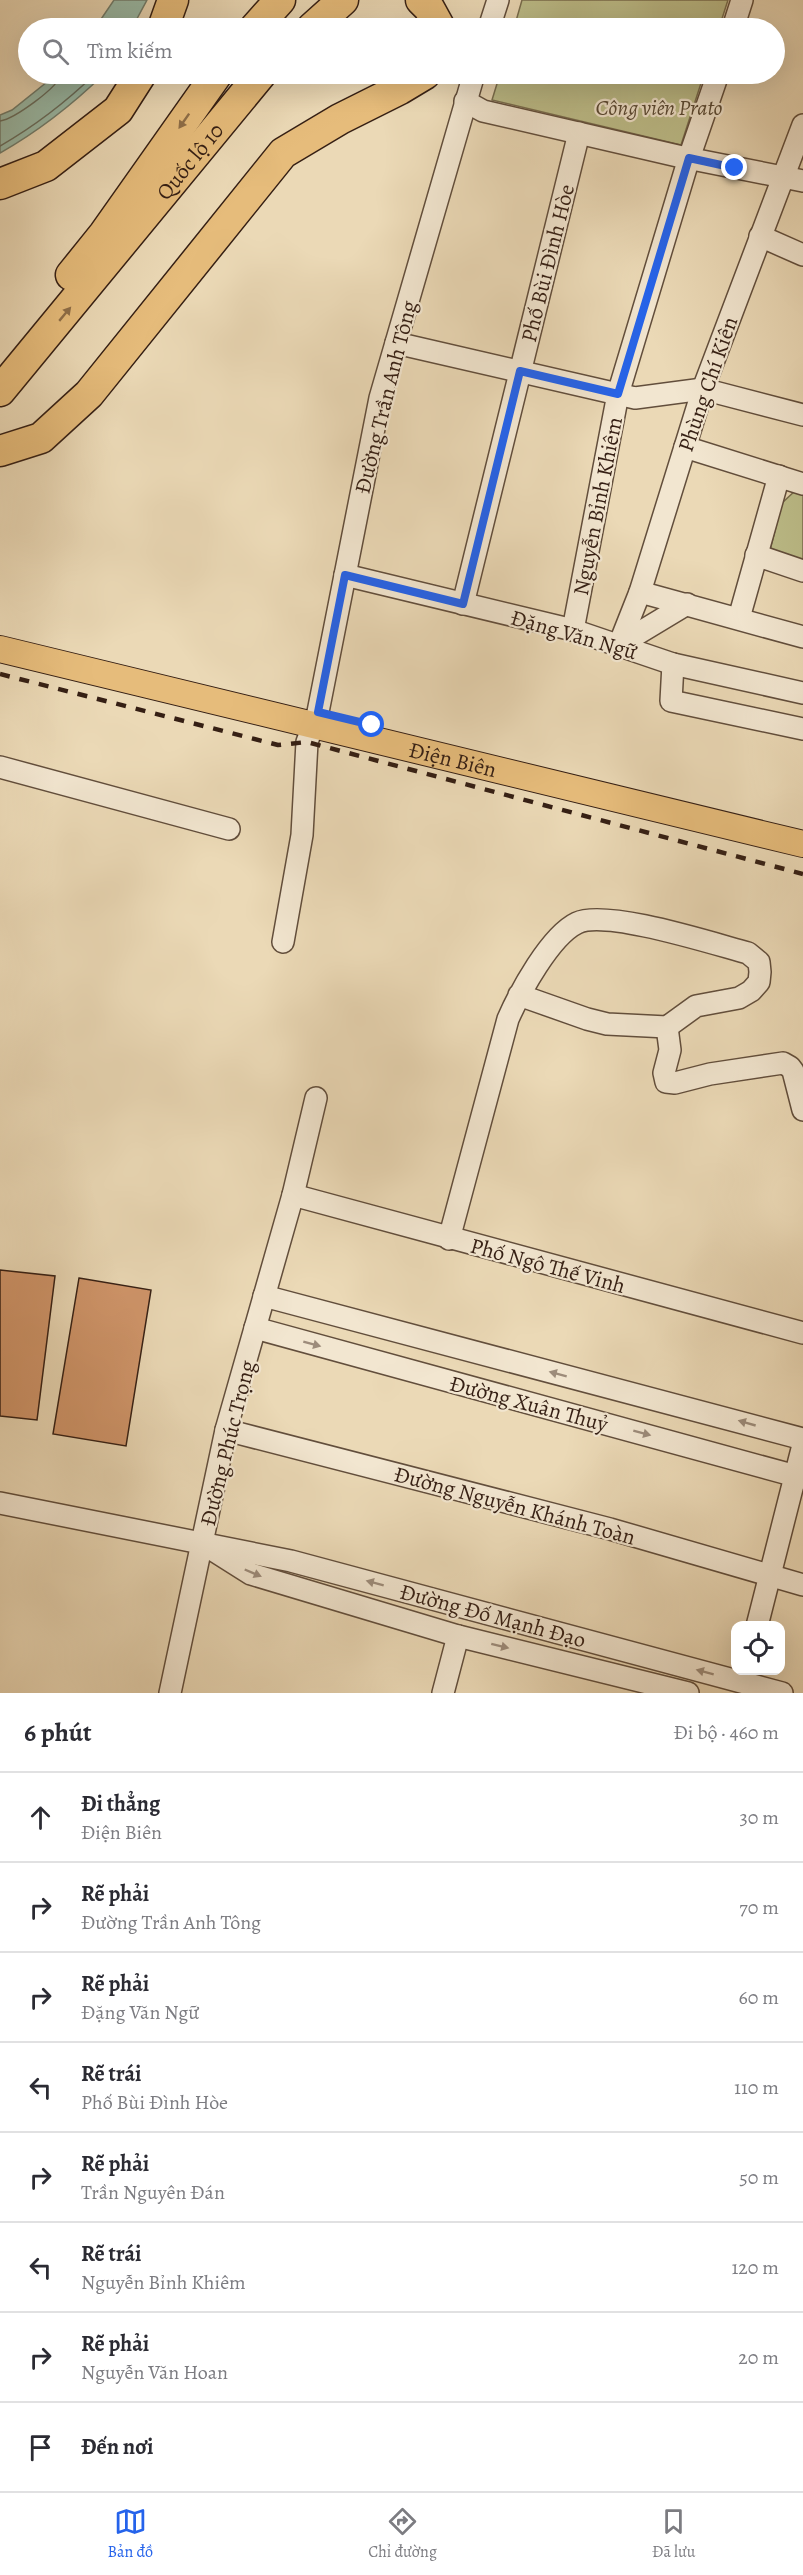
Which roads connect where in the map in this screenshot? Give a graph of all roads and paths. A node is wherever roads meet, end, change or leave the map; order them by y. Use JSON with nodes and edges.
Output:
{"nodes":[{"id":1,"x":173,"y":0,"type":"edge"},
{"id":2,"x":271,"y":0,"type":"edge"},
{"id":3,"x":280,"y":0,"type":"edge"},
{"id":4,"x":322,"y":0,"type":"edge"},
{"id":5,"x":343,"y":0,"type":"edge"},
{"id":6,"x":421,"y":0,"type":"edge"},
{"id":7,"x":451,"y":0,"type":"edge"},
{"id":8,"x":498,"y":0,"type":"edge"},
{"id":9,"x":742,"y":0,"type":"edge"},
{"id":10,"x":167,"y":18,"type":"edge"},
{"id":11,"x":258,"y":18,"type":"edge"},
{"id":12,"x":264,"y":18,"type":"edge"},
{"id":13,"x":307,"y":18,"type":"edge"},
{"id":14,"x":323,"y":18,"type":"edge"},
{"id":15,"x":434,"y":18,"type":"edge"},
{"id":16,"x":449,"y":18,"type":"edge"},
{"id":17,"x":492,"y":18,"type":"edge"},
{"id":18,"x":736,"y":18,"type":"edge"},
{"id":19,"x":135,"y":84,"type":"edge"},
{"id":20,"x":212,"y":84,"type":"edge"},
{"id":21,"x":253,"y":84,"type":"edge"},
{"id":22,"x":408,"y":84,"type":"edge"},
{"id":23,"x":471,"y":84,"type":"edge"},
{"id":24,"x":715,"y":84,"type":"edge"},
{"id":25,"x":465,"y":102,"type":"junction"},
{"id":26,"x":803,"y":125,"type":"edge"},
{"id":27,"x":579,"y":133,"type":"junction"},
{"id":28,"x":689,"y":158,"type":"junction"},
{"id":29,"x":782,"y":177,"type":"junction"},
{"id":30,"x":803,"y":181,"type":"edge"},
{"id":31,"x":0,"y":184,"type":"edge"},
{"id":32,"x":760,"y":236,"type":"junction"},
{"id":33,"x":112,"y":241,"type":"junction"},
{"id":34,"x":803,"y":255,"type":"edge"},
{"id":35,"x":396,"y":344,"type":"junction"},
{"id":36,"x":0,"y":362,"type":"edge"},
{"id":37,"x":520,"y":371,"type":"junction"},
{"id":38,"x":704,"y":388,"type":"junction"},
{"id":39,"x":0,"y":391,"type":"edge"},
{"id":40,"x":618,"y":394,"type":"junction"},
{"id":41,"x":803,"y":415,"type":"edge"},
{"id":42,"x":685,"y":447,"type":"junction"},
{"id":43,"x":0,"y":451,"type":"edge"},
{"id":44,"x":779,"y":476,"type":"junction"},
{"id":45,"x":803,"y":484,"type":"edge"},
{"id":46,"x":756,"y":555,"type":"junction"},
{"id":47,"x":803,"y":571,"type":"edge"},
{"id":48,"x":345,"y":575,"type":"junction"},
{"id":49,"x":640,"y":592,"type":"junction"},
{"id":50,"x":463,"y":604,"type":"junction"},
{"id":51,"x":687,"y":604,"type":"junction"},
{"id":52,"x":739,"y":618,"type":"junction"},
{"id":53,"x":573,"y":630,"type":"junction"},
{"id":54,"x":0,"y":633,"type":"edge"},
{"id":55,"x":803,"y":637,"type":"edge"},
{"id":56,"x":619,"y":645,"type":"junction"},
{"id":57,"x":0,"y":648,"type":"edge"},
{"id":58,"x":673,"y":663,"type":"junction"},
{"id":59,"x":803,"y":693,"type":"edge"},
{"id":60,"x":316,"y":719,"type":"junction"},
{"id":61,"x":803,"y":729,"type":"edge"},
{"id":62,"x":0,"y":767,"type":"edge"},
{"id":63,"x":803,"y":827,"type":"edge"},
{"id":64,"x":229,"y":828,"type":"dead end"},
{"id":65,"x":803,"y":844,"type":"edge"},
{"id":66,"x":283,"y":942,"type":"dead end"},
{"id":67,"x":519,"y":995,"type":"junction"},
{"id":68,"x":667,"y":1027,"type":"junction"},
{"id":69,"x":316,"y":1098,"type":"dead end"},
{"id":70,"x":803,"y":1110,"type":"edge"},
{"id":71,"x":293,"y":1195,"type":"junction"},
{"id":72,"x":450,"y":1239,"type":"junction"},
{"id":73,"x":264,"y":1296,"type":"junction"},
{"id":74,"x":255,"y":1328,"type":"junction"},
{"id":75,"x":803,"y":1333,"type":"edge"},
{"id":76,"x":226,"y":1430,"type":"junction"},
{"id":77,"x":803,"y":1439,"type":"edge"},
{"id":78,"x":803,"y":1445,"type":"edge"},
{"id":79,"x":799,"y":1477,"type":"edge"},
{"id":80,"x":0,"y":1503,"type":"edge"},
{"id":81,"x":203,"y":1543,"type":"junction"},
{"id":82,"x":769,"y":1576,"type":"junction"},
{"id":83,"x":803,"y":1585,"type":"edge"},
{"id":84,"x":758,"y":1621,"type":"edge"},
{"id":85,"x":458,"y":1636,"type":"junction"},
{"id":86,"x":742,"y":1682,"type":"edge"},
{"id":87,"x":170,"y":1693,"type":"edge"},
{"id":88,"x":443,"y":1693,"type":"edge"},
{"id":89,"x":688,"y":1693,"type":"edge"},
{"id":90,"x":782,"y":1693,"type":"edge"}],
"edges":[{"from":1,"to":10,"type":"highway"},
{"from":2,"to":11,"type":"highway"},
{"from":3,"to":12,"type":"highway"},
{"from":4,"to":13,"type":"highway"},
{"from":5,"to":14,"type":"highway"},
{"from":6,"to":15,"type":"highway"},
{"from":7,"to":16,"type":"highway"},
{"from":8,"to":17,"type":"street"},
{"from":9,"to":18,"type":"street"},
{"from":19,"to":31,"type":"highway"},
{"from":20,"to":33,"type":"highway","name":"Quốc lộ 10","one_way":true},
{"from":21,"to":33,"type":"highway","name":"Quốc lộ 10"},
{"from":22,"to":43,"type":"highway"},
{"from":23,"to":25,"type":"street","name":"Đường Trần Anh Tông"},
{"from":24,"to":28,"type":"street","name":"Nguyễn Bỉnh Khiêm"},
{"from":25,"to":27,"type":"street"},
{"from":25,"to":35,"type":"street","name":"Đường Trần Anh Tông"},
{"from":26,"to":29,"type":"street","name":"Phùng Chí Kiên"},
{"from":27,"to":28,"type":"street"},
{"from":27,"to":37,"type":"street","name":"Phố Bùi Đình Hòe"},
{"from":28,"to":29,"type":"street"},
{"from":28,"to":40,"type":"street","name":"Nguyễn Bỉnh Khiêm"},
{"from":29,"to":30,"type":"street"},
{"from":29,"to":32,"type":"street","name":"Phùng Chí Kiên"},
{"from":32,"to":34,"type":"street"},
{"from":32,"to":38,"type":"street","name":"Phùng Chí Kiên"},
{"from":33,"to":36,"type":"highway"},
{"from":39,"to":33,"type":"highway","one_way":true},
{"from":35,"to":37,"type":"street"},
{"from":35,"to":48,"type":"street","name":"Đường Trần Anh Tông"},
{"from":37,"to":40,"type":"street"},
{"from":37,"to":50,"type":"street","name":"Phố Bùi Đình Hòe"},
{"from":38,"to":40,"type":"street"},
{"from":38,"to":41,"type":"street"},
{"from":38,"to":42,"type":"street","name":"Phùng Chí Kiên"},
{"from":40,"to":53,"type":"street","name":"Nguyễn Bỉnh Khiêm"},
{"from":42,"to":44,"type":"street"},
{"from":42,"to":49,"type":"street","name":"Phùng Chí Kiên"},
{"from":44,"to":45,"type":"street"},
{"from":44,"to":46,"type":"street"},
{"from":46,"to":47,"type":"street"},
{"from":46,"to":52,"type":"street"},
{"from":48,"to":50,"type":"street","name":"Đặng Văn Ngữ"},
{"from":48,"to":60,"type":"street","name":"Đường Trần Anh Tông"},
{"from":49,"to":51,"type":"street"},
{"from":49,"to":56,"type":"street","name":"Phùng Chí Kiên"},
{"from":50,"to":53,"type":"street","name":"Đặng Văn Ngữ"},
{"from":51,"to":52,"type":"street"},
{"from":51,"to":56,"type":"street"},
{"from":52,"to":55,"type":"street"},
{"from":53,"to":56,"type":"street","name":"Đặng Văn Ngữ"},
{"from":54,"to":60,"type":"main road","name":"Điện Biên"},
{"from":56,"to":58,"type":"street","name":"Đặng Văn Ngữ"},
{"from":57,"to":60,"type":"main road","name":"Điện Biên"},
{"from":58,"to":59,"type":"street","name":"Đặng Văn Ngữ"},
{"from":58,"to":61,"type":"street"},
{"from":60,"to":63,"type":"main road","name":"Điện Biên"},
{"from":60,"to":65,"type":"main road","name":"Điện Biên"},
{"from":60,"to":66,"type":"street","name":"Đường Trần Anh Tông"},
{"from":62,"to":64,"type":"street"},
{"from":67,"to":68,"type":"street"},
{"from":67,"to":68,"type":"street"},
{"from":67,"to":72,"type":"street"},
{"from":68,"to":70,"type":"street"},
{"from":69,"to":71,"type":"street","name":"Đường Phúc Trọng"},
{"from":71,"to":72,"type":"street","name":"Phố Ngô Thế Vinh"},
{"from":71,"to":73,"type":"street","name":"Đường Phúc Trọng"},
{"from":72,"to":75,"type":"street","name":"Phố Ngô Thế Vinh"},
{"from":73,"to":74,"type":"street","name":"Đường Phúc Trọng"},
{"from":77,"to":73,"type":"street","name":"Đường Xuân Thuỷ","one_way":true},
{"from":74,"to":76,"type":"street","name":"Đường Phúc Trọng"},
{"from":74,"to":79,"type":"street","name":"Đường Xuân Thuỷ","one_way":true},
{"from":76,"to":81,"type":"street","name":"Đường Phúc Trọng"},
{"from":76,"to":82,"type":"street","name":"Đường Nguyễn Khánh Toàn"},
{"from":78,"to":79,"type":"street"},
{"from":79,"to":82,"type":"street"},
{"from":80,"to":81,"type":"street","name":"Đường Đố Mạnh Đạo"},
{"from":81,"to":85,"type":"street","one_way":true},
{"from":86,"to":81,"type":"street","name":"Đường Đố Mạnh Đạo","one_way":true},
{"from":81,"to":87,"type":"street","name":"Đường Phúc Trọng"},
{"from":82,"to":83,"type":"street","name":"Đường Nguyễn Khánh Toàn"},
{"from":82,"to":84,"type":"street"},
{"from":85,"to":88,"type":"street"},
{"from":85,"to":89,"type":"street","one_way":true},
{"from":86,"to":90,"type":"street","name":"Đường Đố Mạnh Đạo"}]}
